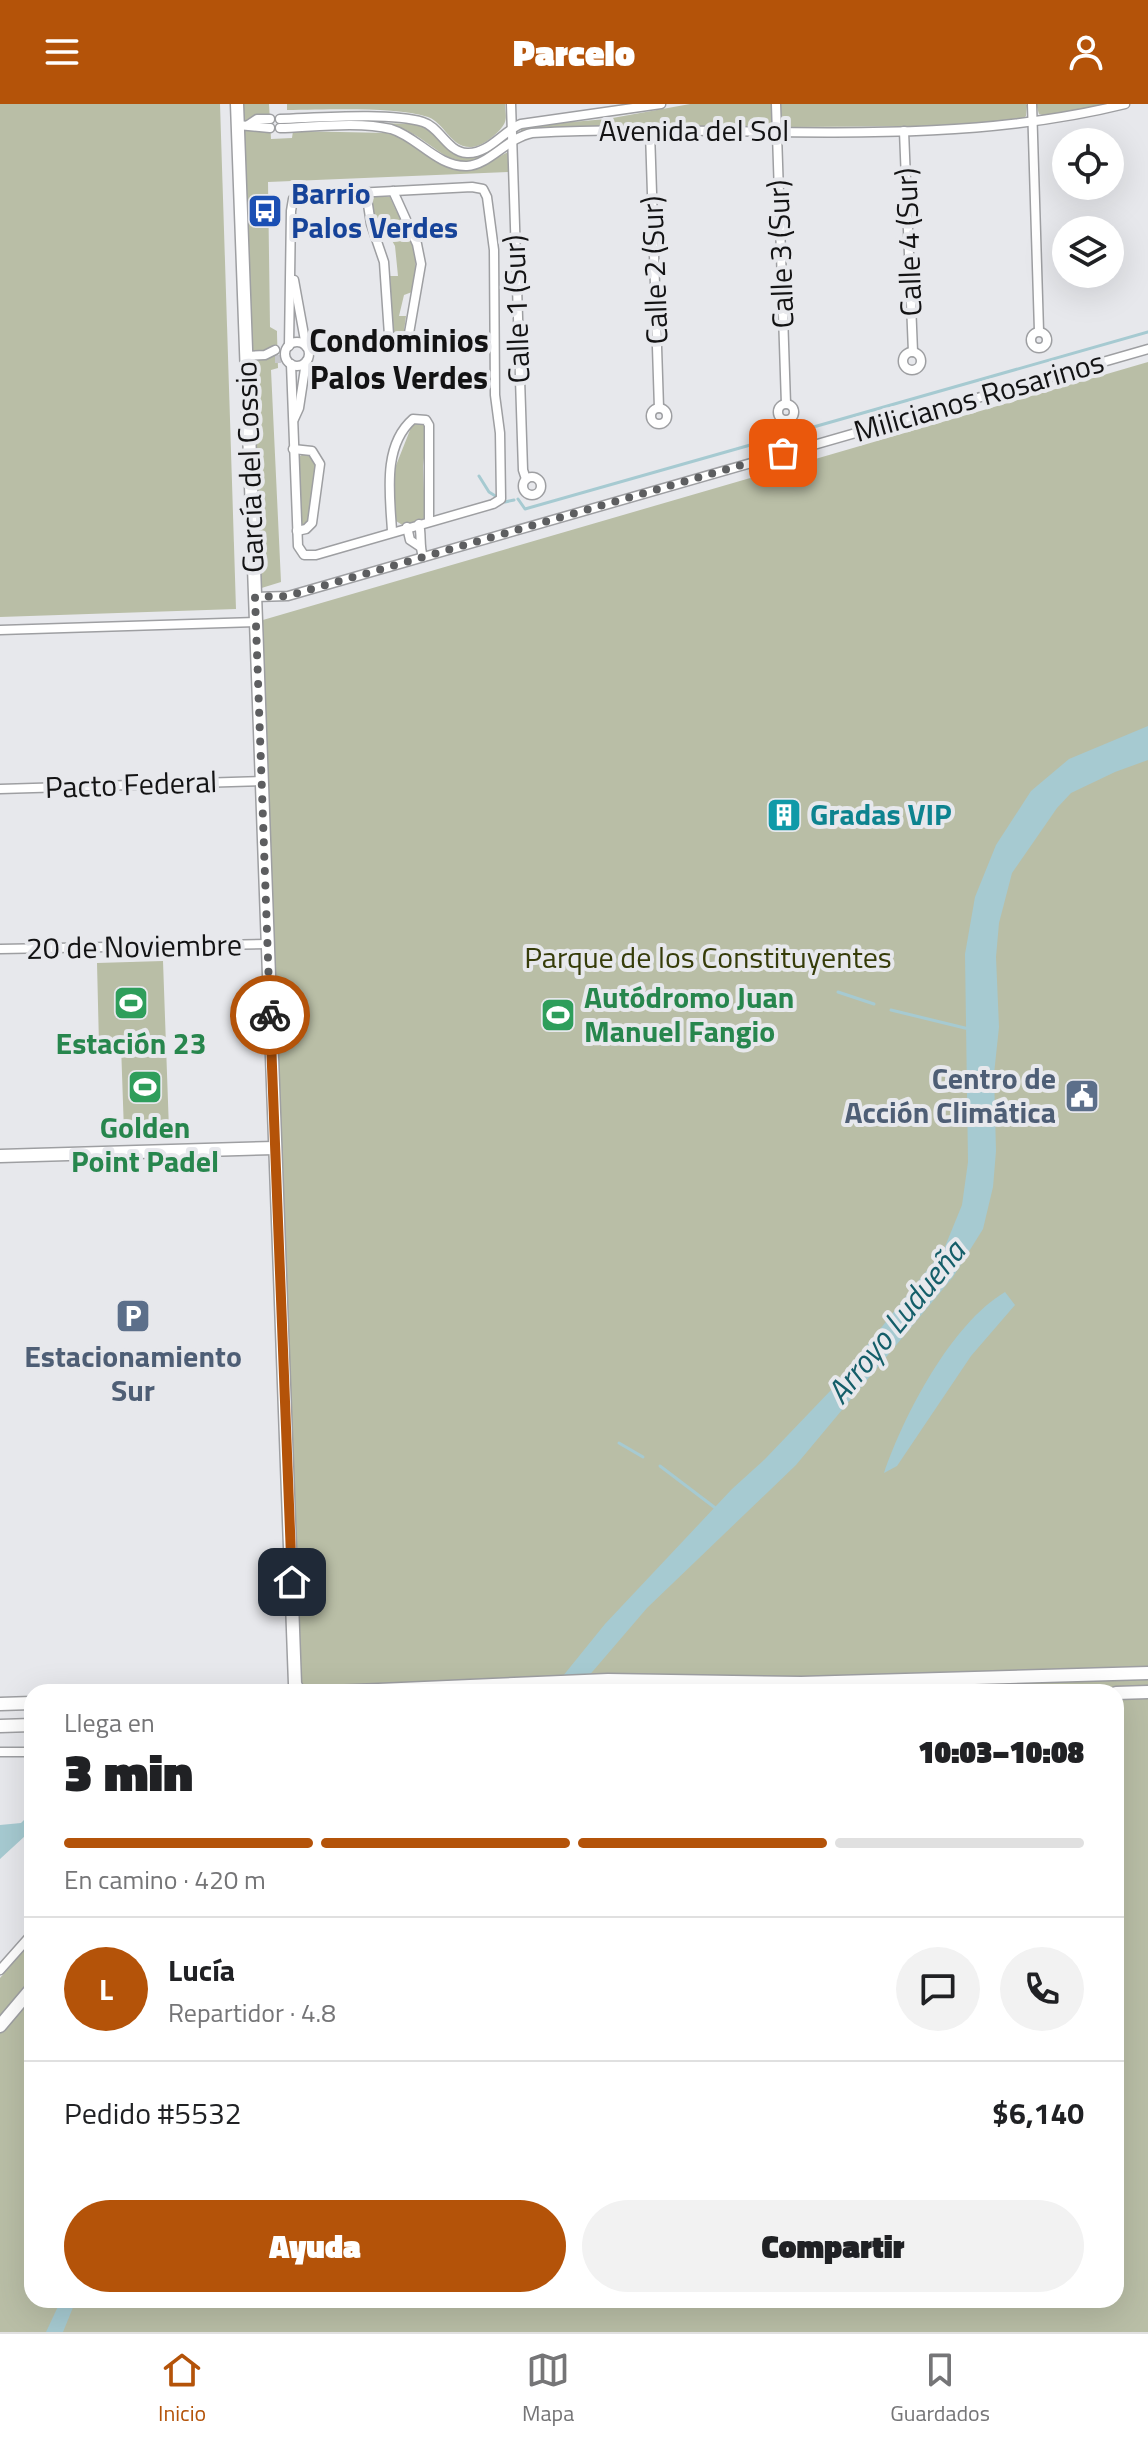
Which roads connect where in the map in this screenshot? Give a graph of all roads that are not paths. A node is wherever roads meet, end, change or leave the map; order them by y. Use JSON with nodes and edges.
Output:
{"nodes":[{"id":1,"x":237,"y":104,"type":"edge"},
{"id":2,"x":511,"y":104,"type":"edge"},
{"id":3,"x":661,"y":104,"type":"edge"},
{"id":4,"x":776,"y":104,"type":"edge"},
{"id":5,"x":1032,"y":104,"type":"edge"},
{"id":6,"x":1125,"y":104,"type":"edge"},
{"id":7,"x":649,"y":105,"type":"edge"},
{"id":8,"x":270,"y":124,"type":"dead end"},
{"id":9,"x":1033,"y":124,"type":"junction"},
{"id":10,"x":243,"y":125,"type":"junction"},
{"id":11,"x":511,"y":128,"type":"junction"},
{"id":12,"x":777,"y":131,"type":"junction"},
{"id":13,"x":904,"y":131,"type":"junction"},
{"id":14,"x":650,"y":132,"type":"junction"},
{"id":15,"x":511,"y":139,"type":"junction"},
{"id":16,"x":393,"y":191,"type":"junction"},
{"id":17,"x":366,"y":192,"type":"junction"},
{"id":18,"x":291,"y":268,"type":"junction"},
{"id":19,"x":1039,"y":331,"type":"dead end"},
{"id":20,"x":306,"y":346,"type":"junction"},
{"id":21,"x":1148,"y":349,"type":"edge"},
{"id":22,"x":913,"y":352,"type":"dead end"},
{"id":23,"x":283,"y":355,"type":"junction"},
{"id":24,"x":246,"y":356,"type":"junction"},
{"id":25,"x":307,"y":361,"type":"junction"},
{"id":26,"x":786,"y":404,"type":"dead end"},
{"id":27,"x":659,"y":408,"type":"dead end"},
{"id":28,"x":293,"y":423,"type":"junction"},
{"id":29,"x":293,"y":449,"type":"junction"},
{"id":30,"x":526,"y":479,"type":"dead end"},
{"id":31,"x":424,"y":523,"type":"junction"},
{"id":32,"x":407,"y":527,"type":"junction"},
{"id":33,"x":297,"y":531,"type":"junction"},
{"id":34,"x":392,"y":531,"type":"junction"},
{"id":35,"x":419,"y":546,"type":"junction"},
{"id":36,"x":423,"y":557,"type":"junction"},
{"id":37,"x":255,"y":597,"type":"junction"},
{"id":38,"x":256,"y":622,"type":"junction"},
{"id":39,"x":0,"y":630,"type":"edge"},
{"id":40,"x":262,"y":781,"type":"junction"},
{"id":41,"x":0,"y":789,"type":"edge"},
{"id":42,"x":268,"y":944,"type":"junction"},
{"id":43,"x":0,"y":949,"type":"edge"},
{"id":44,"x":275,"y":1148,"type":"junction"},
{"id":45,"x":0,"y":1156,"type":"edge"},
{"id":46,"x":1148,"y":1673,"type":"edge"},
{"id":47,"x":295,"y":1684,"type":"edge"},
{"id":48,"x":494,"y":1684,"type":"edge"},
{"id":49,"x":1148,"y":1692,"type":"edge"},
{"id":50,"x":1124,"y":1693,"type":"edge"},
{"id":51,"x":24,"y":1703,"type":"edge"},
{"id":52,"x":0,"y":1704,"type":"edge"},
{"id":53,"x":24,"y":1725,"type":"edge"},
{"id":54,"x":0,"y":1726,"type":"edge"},
{"id":55,"x":0,"y":1752,"type":"edge"},
{"id":56,"x":24,"y":1752,"type":"edge"},
{"id":57,"x":24,"y":1943,"type":"edge"},
{"id":58,"x":0,"y":1970,"type":"edge"},
{"id":59,"x":24,"y":1998,"type":"edge"},
{"id":60,"x":0,"y":2026,"type":"edge"}],
"edges":[{"from":1,"to":10,"type":"street","name":"García del Cossio"},
{"from":2,"to":11,"type":"street","name":"Calle 1 (Sur)"},
{"from":3,"to":7,"type":"street","name":"Avenida del Sol"},
{"from":4,"to":12,"type":"street","name":"Calle 3 (Sur)"},
{"from":5,"to":9,"type":"street"},
{"from":6,"to":9,"type":"street","name":"Avenida del Sol"},
{"from":7,"to":11,"type":"street","name":"Avenida del Sol"},
{"from":8,"to":10,"type":"street"},
{"from":9,"to":13,"type":"street","name":"Avenida del Sol"},
{"from":9,"to":19,"type":"street"},
{"from":10,"to":24,"type":"street","name":"García del Cossio"},
{"from":11,"to":15,"type":"street","name":"Calle 1 (Sur)"},
{"from":11,"to":15,"type":"street","name":"Avenida del Sol"},
{"from":12,"to":13,"type":"street","name":"Avenida del Sol"},
{"from":12,"to":14,"type":"street","name":"Avenida del Sol"},
{"from":12,"to":26,"type":"street","name":"Calle 3 (Sur)"},
{"from":13,"to":22,"type":"street","name":"Calle 4 (Sur)"},
{"from":14,"to":15,"type":"street","name":"Avenida del Sol"},
{"from":14,"to":27,"type":"street","name":"Calle 2 (Sur)"},
{"from":15,"to":30,"type":"street","name":"Calle 1 (Sur)"},
{"from":16,"to":17,"type":"street"},
{"from":16,"to":17,"type":"street"},
{"from":16,"to":31,"type":"street"},
{"from":17,"to":18,"type":"street"},
{"from":18,"to":20,"type":"street"},
{"from":18,"to":23,"type":"street"},
{"from":20,"to":23,"type":"street"},
{"from":20,"to":25,"type":"street"},
{"from":21,"to":36,"type":"street","name":"Milicianos Rosarinos"},
{"from":23,"to":24,"type":"street"},
{"from":23,"to":25,"type":"street"},
{"from":23,"to":28,"type":"street"},
{"from":24,"to":37,"type":"street","name":"García del Cossio"},
{"from":25,"to":28,"type":"street"},
{"from":28,"to":29,"type":"street"},
{"from":29,"to":33,"type":"street"},
{"from":29,"to":33,"type":"street"},
{"from":31,"to":32,"type":"street"},
{"from":31,"to":34,"type":"street"},
{"from":31,"to":35,"type":"street"},
{"from":32,"to":34,"type":"street"},
{"from":32,"to":35,"type":"street"},
{"from":33,"to":34,"type":"street"},
{"from":35,"to":36,"type":"street"},
{"from":36,"to":37,"type":"street","name":"Milicianos Rosarinos"},
{"from":37,"to":38,"type":"street","name":"García del Cossio"},
{"from":38,"to":39,"type":"street"},
{"from":38,"to":40,"type":"street","name":"García del Cossio"},
{"from":40,"to":41,"type":"street","name":"Pacto Federal"},
{"from":40,"to":42,"type":"street","name":"García del Cossio"},
{"from":42,"to":43,"type":"street","name":"20 de Noviembre"},
{"from":42,"to":44,"type":"street","name":"García del Cossio"},
{"from":44,"to":45,"type":"street"},
{"from":44,"to":47,"type":"street","name":"García del Cossio"},
{"from":46,"to":48,"type":"street"},
{"from":49,"to":50,"type":"street"},
{"from":51,"to":52,"type":"street"},
{"from":53,"to":54,"type":"street"},
{"from":55,"to":56,"type":"street"},
{"from":57,"to":58,"type":"street"},
{"from":59,"to":60,"type":"street"}]}
